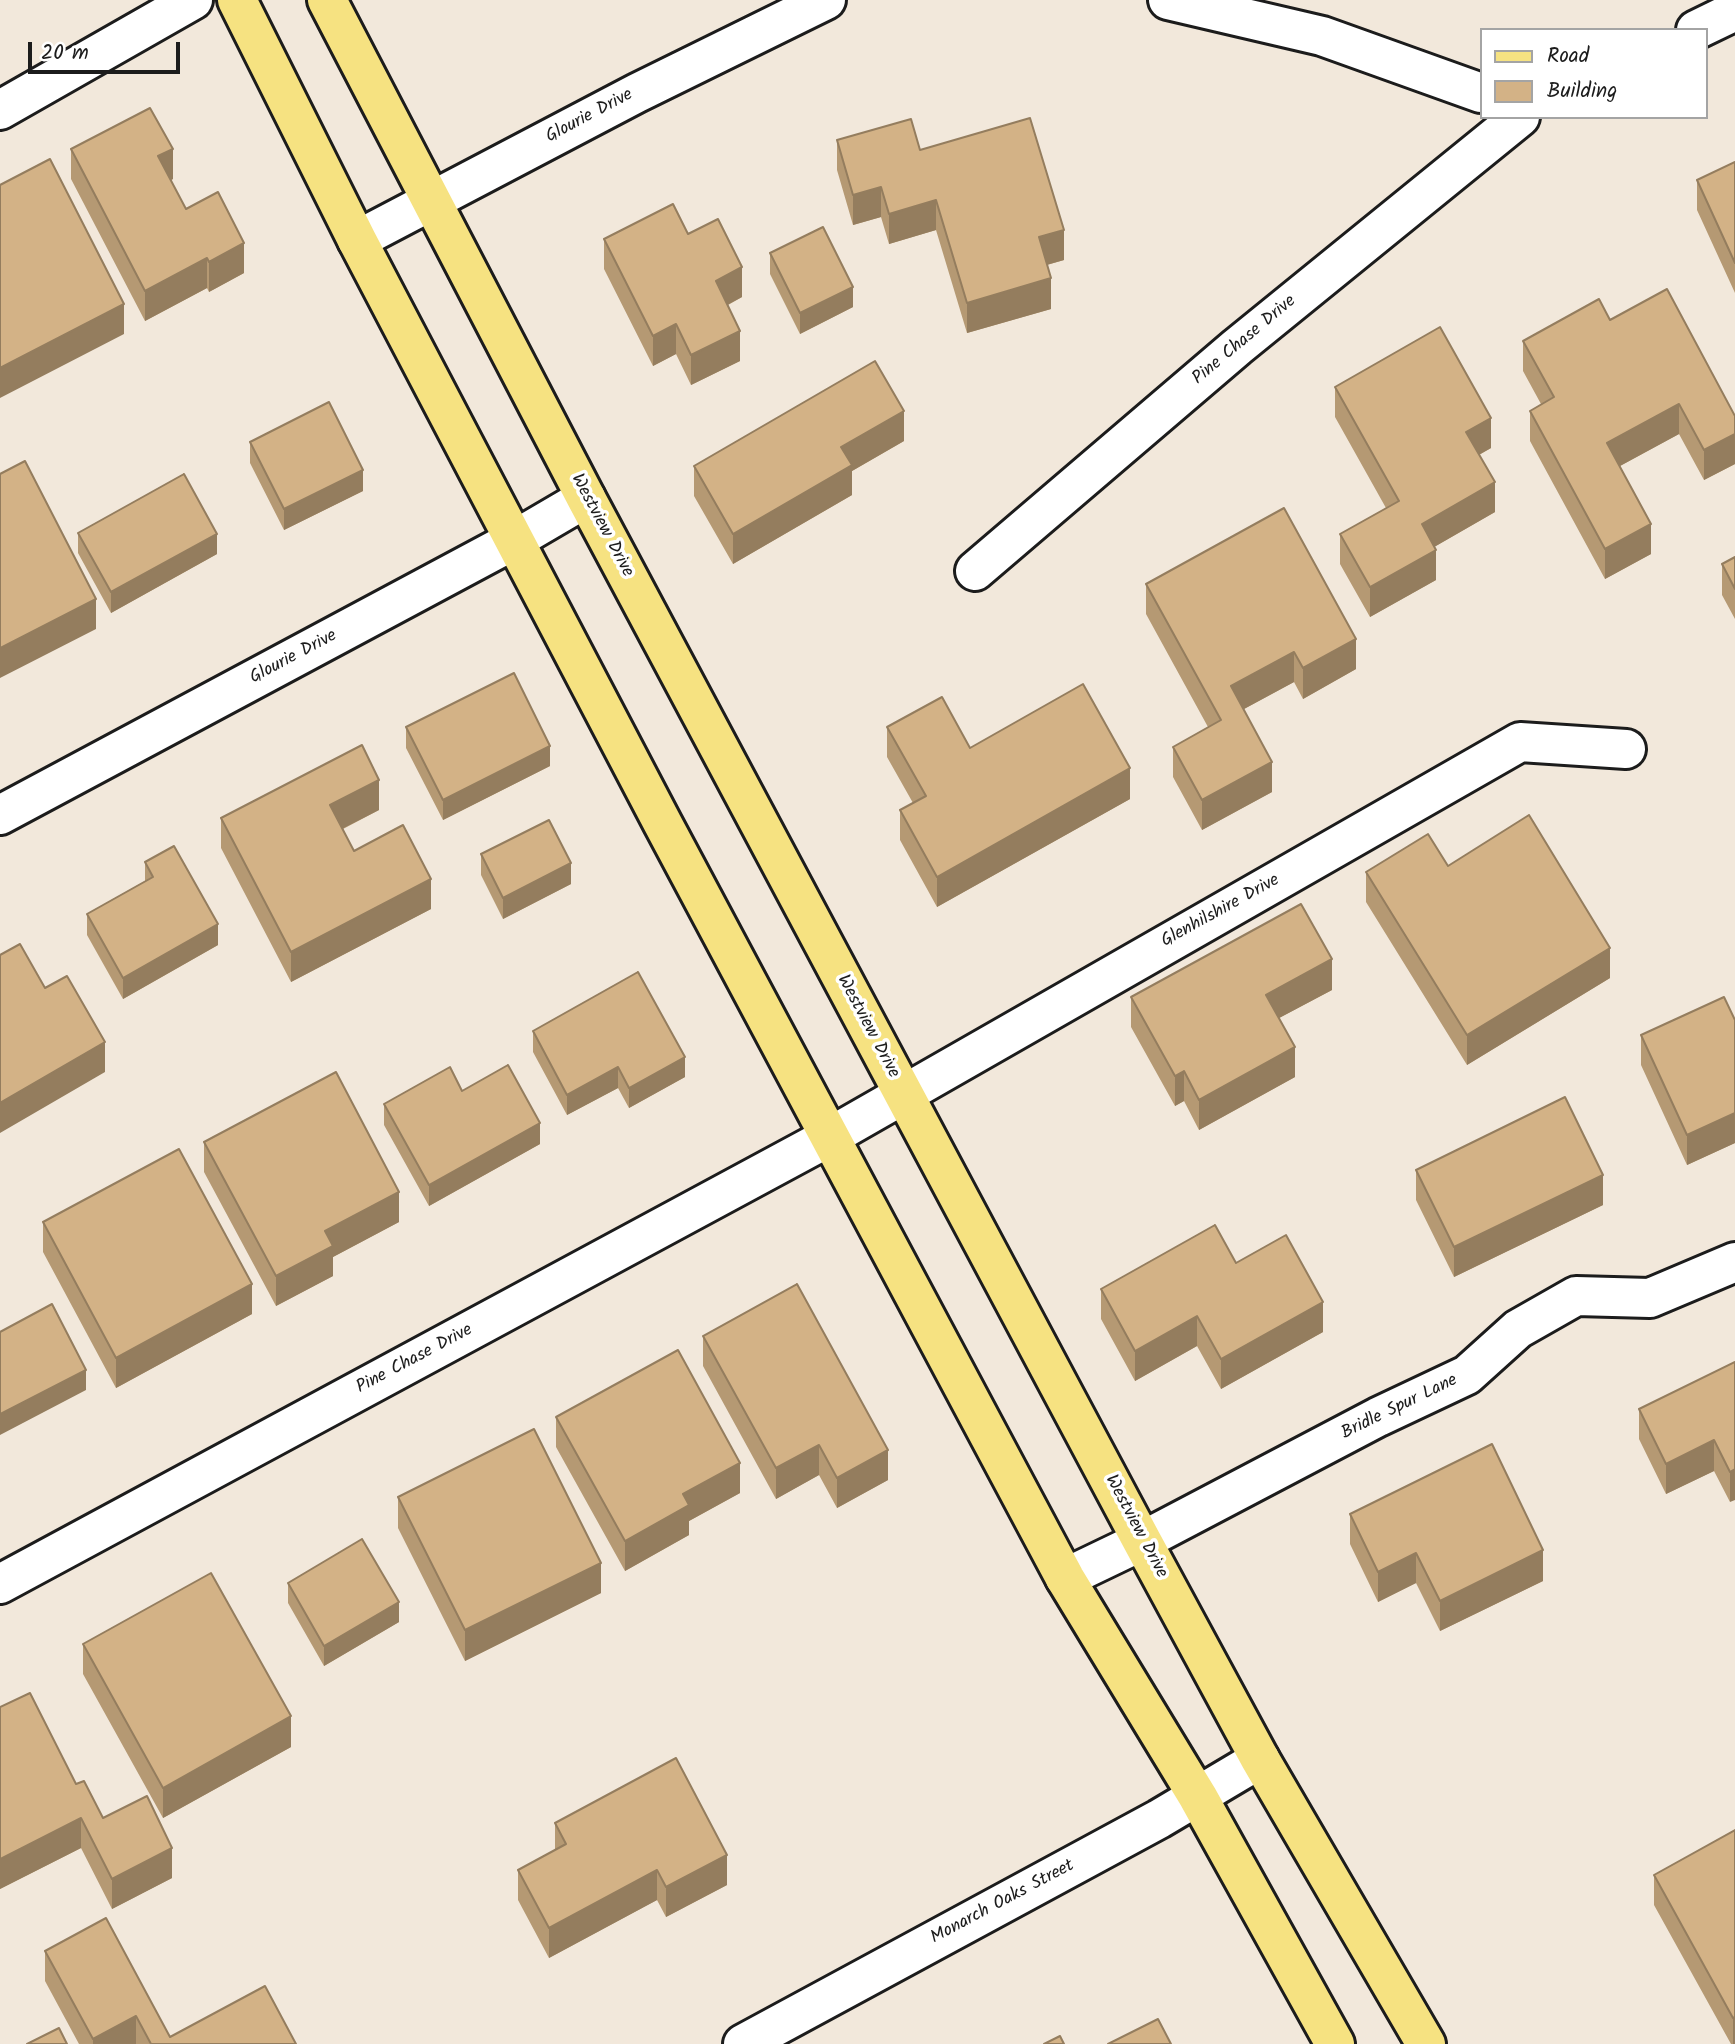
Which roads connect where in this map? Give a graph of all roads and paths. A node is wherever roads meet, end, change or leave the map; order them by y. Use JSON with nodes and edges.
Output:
{"nodes":[{"id":1,"x":194,"y":0,"type":"edge"},
{"id":2,"x":237,"y":0,"type":"edge"},
{"id":3,"x":327,"y":0,"type":"edge"},
{"id":4,"x":826,"y":0,"type":"edge"},
{"id":5,"x":1168,"y":0,"type":"edge"},
{"id":6,"x":1735,"y":11,"type":"edge"},
{"id":7,"x":1700,"y":28,"type":"edge"},
{"id":8,"x":1480,"y":93,"type":"edge"},
{"id":9,"x":0,"y":110,"type":"edge"},
{"id":10,"x":1518,"y":119,"type":"edge"},
{"id":11,"x":431,"y":202,"type":"junction"},
{"id":12,"x":357,"y":240,"type":"junction"},
{"id":13,"x":586,"y":498,"type":"junction"},
{"id":14,"x":516,"y":539,"type":"junction"},
{"id":15,"x":975,"y":571,"type":"dead end"},
{"id":16,"x":1626,"y":749,"type":"dead end"},
{"id":17,"x":0,"y":815,"type":"edge"},
{"id":18,"x":902,"y":1093,"type":"junction"},
{"id":19,"x":831,"y":1136,"type":"junction"},
{"id":20,"x":1735,"y":1262,"type":"edge"},
{"id":21,"x":1142,"y":1541,"type":"junction"},
{"id":22,"x":1065,"y":1578,"type":"junction"},
{"id":23,"x":0,"y":1584,"type":"edge"},
{"id":24,"x":1260,"y":1759,"type":"junction"},
{"id":25,"x":1198,"y":1797,"type":"junction"},
{"id":26,"x":743,"y":2044,"type":"edge"},
{"id":27,"x":1335,"y":2044,"type":"edge"},
{"id":28,"x":1426,"y":2044,"type":"edge"}],
"edges":[{"from":1,"to":9,"type":"street"},
{"from":2,"to":12,"type":"main road"},
{"from":3,"to":11,"type":"main road","name":"Westview Drive"},
{"from":4,"to":11,"type":"street","name":"Glourie Drive"},
{"from":5,"to":8,"type":"street"},
{"from":6,"to":7,"type":"street"},
{"from":10,"to":15,"type":"street","name":"Pine Chase Drive"},
{"from":11,"to":12,"type":"street","name":"Glourie Drive"},
{"from":11,"to":13,"type":"main road","name":"Westview Drive"},
{"from":12,"to":14,"type":"main road"},
{"from":13,"to":14,"type":"street","name":"Glourie Drive"},
{"from":13,"to":18,"type":"main road","name":"Westview Drive"},
{"from":14,"to":17,"type":"street","name":"Glourie Drive"},
{"from":14,"to":19,"type":"main road"},
{"from":16,"to":18,"type":"street","name":"Glenhilshire Drive"},
{"from":18,"to":19,"type":"street","name":"Glenhilshire Drive"},
{"from":18,"to":21,"type":"main road","name":"Westview Drive"},
{"from":19,"to":22,"type":"main road"},
{"from":19,"to":23,"type":"street","name":"Pine Chase Drive"},
{"from":20,"to":21,"type":"street","name":"Bridle Spur Lane"},
{"from":21,"to":22,"type":"street","name":"Bridle Spur Lane"},
{"from":21,"to":24,"type":"main road","name":"Westview Drive"},
{"from":22,"to":25,"type":"main road"},
{"from":24,"to":25,"type":"street","name":"Monarch Oaks Street"},
{"from":24,"to":28,"type":"main road","name":"Westview Drive"},
{"from":25,"to":26,"type":"street","name":"Monarch Oaks Street"},
{"from":25,"to":27,"type":"main road"}]}
